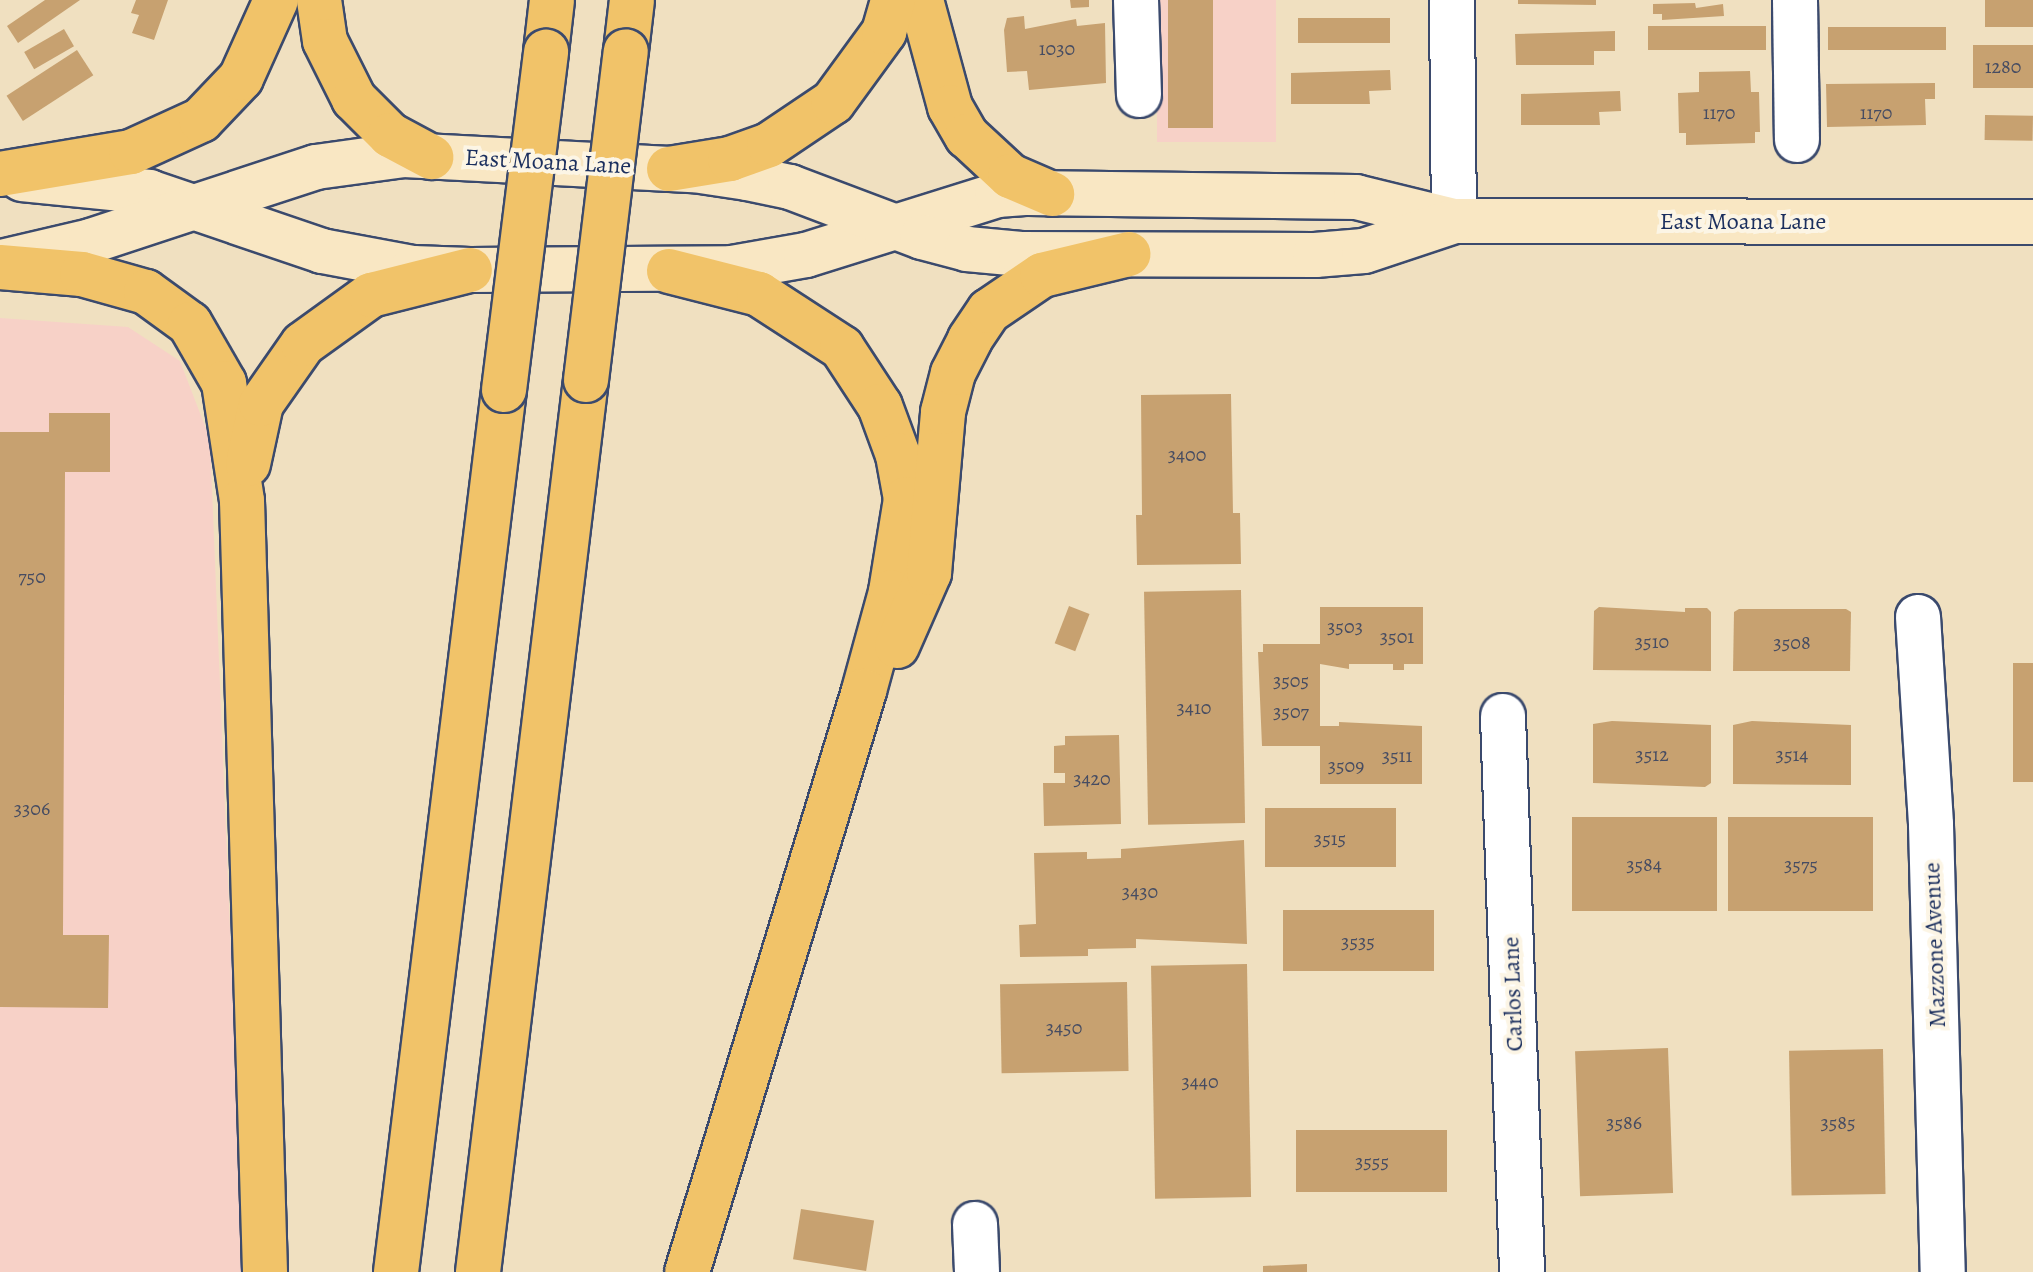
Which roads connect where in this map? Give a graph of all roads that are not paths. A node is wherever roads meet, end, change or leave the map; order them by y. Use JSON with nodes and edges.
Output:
{"nodes":[{"id":1,"x":276,"y":0,"type":"edge"},
{"id":2,"x":319,"y":0,"type":"edge"},
{"id":3,"x":552,"y":0,"type":"edge"},
{"id":4,"x":632,"y":0,"type":"edge"},
{"id":5,"x":893,"y":0,"type":"edge"},
{"id":6,"x":921,"y":0,"type":"edge"},
{"id":7,"x":1136,"y":0,"type":"edge"},
{"id":8,"x":1452,"y":0,"type":"edge"},
{"id":9,"x":1795,"y":0,"type":"edge"},
{"id":10,"x":1139,"y":95,"type":"dead end"},
{"id":11,"x":1797,"y":140,"type":"dead end"},
{"id":12,"x":431,"y":157,"type":"junction"},
{"id":13,"x":669,"y":169,"type":"junction"},
{"id":14,"x":0,"y":176,"type":"edge"},
{"id":15,"x":1052,"y":194,"type":"junction"},
{"id":16,"x":199,"y":205,"type":"junction"},
{"id":17,"x":1454,"y":221,"type":"junction"},
{"id":18,"x":2033,"y":222,"type":"edge"},
{"id":19,"x":896,"y":227,"type":"junction"},
{"id":20,"x":1129,"y":254,"type":"junction"},
{"id":21,"x":0,"y":264,"type":"edge"},
{"id":22,"x":470,"y":270,"type":"junction"},
{"id":23,"x":669,"y":271,"type":"junction"},
{"id":24,"x":242,"y":501,"type":"junction"},
{"id":25,"x":1918,"y":617,"type":"dead end"},
{"id":26,"x":1503,"y":716,"type":"dead end"},
{"id":27,"x":852,"y":733,"type":"junction"},
{"id":28,"x":975,"y":1224,"type":"dead end"},
{"id":29,"x":265,"y":1272,"type":"edge"},
{"id":30,"x":396,"y":1272,"type":"edge"},
{"id":31,"x":478,"y":1272,"type":"edge"},
{"id":32,"x":687,"y":1272,"type":"edge"},
{"id":33,"x":977,"y":1272,"type":"edge"},
{"id":34,"x":1522,"y":1272,"type":"edge"},
{"id":35,"x":1943,"y":1272,"type":"edge"}],
"edges":[{"from":1,"to":14,"type":"highway"},
{"from":2,"to":12,"type":"highway"},
{"from":3,"to":30,"type":"highway","bridge":true},
{"from":4,"to":31,"type":"highway","bridge":true},
{"from":5,"to":13,"type":"highway"},
{"from":6,"to":15,"type":"highway"},
{"from":7,"to":10,"type":"street"},
{"from":8,"to":17,"type":"street"},
{"from":9,"to":11,"type":"street"},
{"from":12,"to":13,"type":"main road","name":"East Moana Lane"},
{"from":12,"to":16,"type":"main road","name":"East Moana Lane"},
{"from":13,"to":19,"type":"main road","name":"East Moana Lane"},
{"from":14,"to":16,"type":"main road","name":"East Moana Lane"},
{"from":15,"to":17,"type":"main road","name":"East Moana Lane"},
{"from":15,"to":19,"type":"main road","name":"East Moana Lane"},
{"from":16,"to":21,"type":"main road","name":"East Moana Lane"},
{"from":16,"to":22,"type":"main road","name":"East Moana Lane"},
{"from":17,"to":18,"type":"main road","name":"East Moana Lane"},
{"from":17,"to":20,"type":"main road","name":"East Moana Lane"},
{"from":19,"to":20,"type":"main road","name":"East Moana Lane"},
{"from":19,"to":23,"type":"main road","name":"East Moana Lane"},
{"from":20,"to":27,"type":"highway"},
{"from":21,"to":24,"type":"highway"},
{"from":22,"to":23,"type":"main road","name":"East Moana Lane"},
{"from":22,"to":24,"type":"highway"},
{"from":23,"to":27,"type":"highway"},
{"from":24,"to":29,"type":"highway"},
{"from":25,"to":35,"type":"street","name":"Mazzone Avenue"},
{"from":26,"to":34,"type":"street","name":"Carlos Lane"},
{"from":27,"to":32,"type":"highway"},
{"from":28,"to":33,"type":"street"}]}
